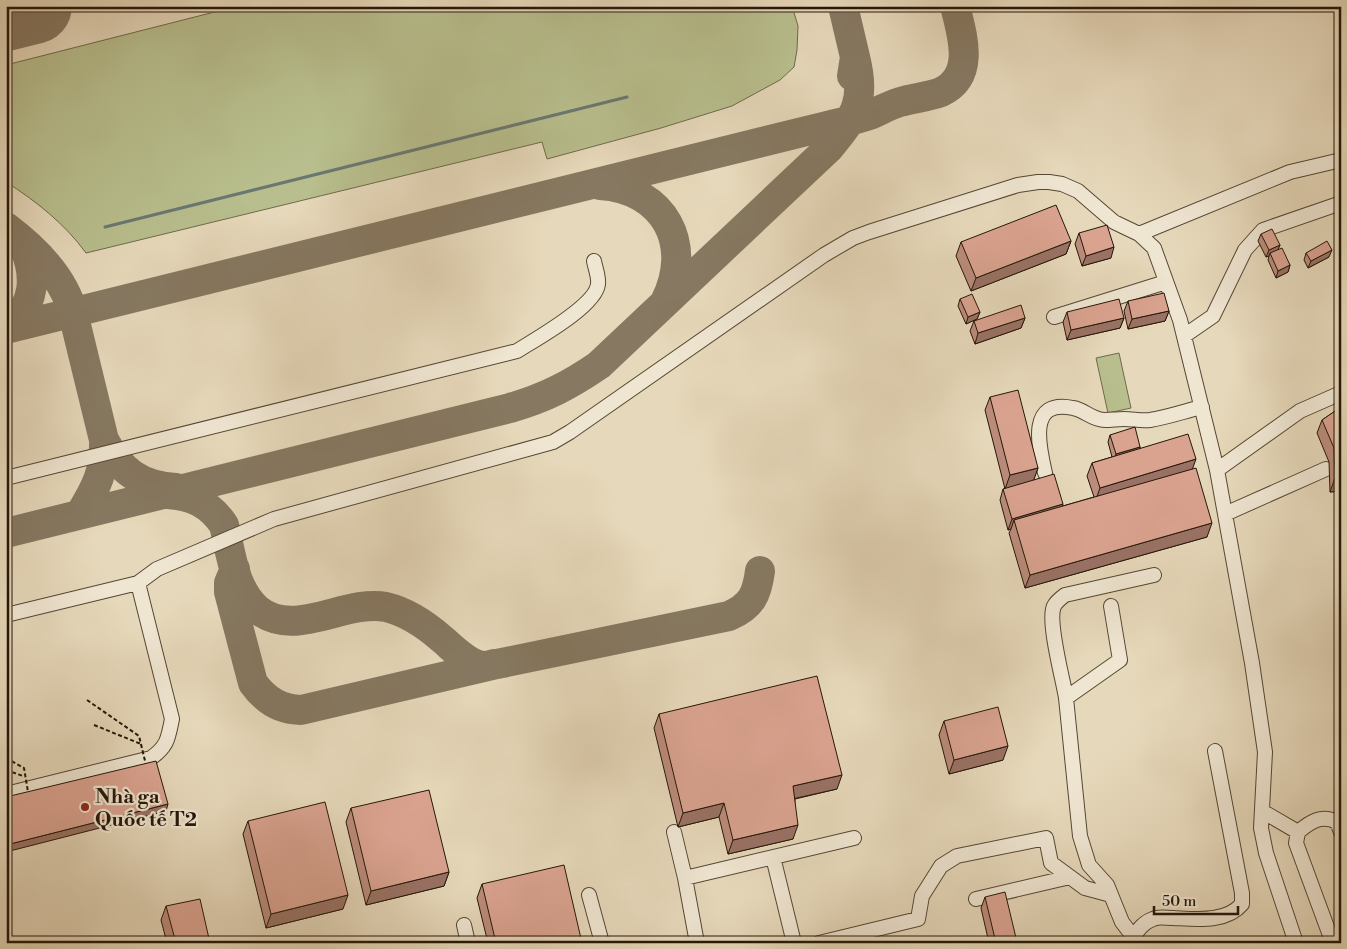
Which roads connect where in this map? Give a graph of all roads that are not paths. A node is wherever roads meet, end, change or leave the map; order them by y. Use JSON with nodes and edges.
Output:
{"nodes":[{"id":1,"x":1341,"y":160,"type":"edge"},
{"id":2,"x":1341,"y":203,"type":"edge"},
{"id":3,"x":1139,"y":234,"type":"junction"},
{"id":4,"x":594,"y":261,"type":"dead end"},
{"id":5,"x":1166,"y":282,"type":"junction"},
{"id":6,"x":1054,"y":317,"type":"dead end"},
{"id":7,"x":1184,"y":336,"type":"junction"},
{"id":8,"x":1341,"y":393,"type":"edge"},
{"id":9,"x":1202,"y":407,"type":"junction"},
{"id":10,"x":1326,"y":469,"type":"dead end"},
{"id":11,"x":1217,"y":470,"type":"junction"},
{"id":12,"x":1045,"y":473,"type":"dead end"},
{"id":13,"x":6,"y":478,"type":"edge"},
{"id":14,"x":1225,"y":514,"type":"junction"},
{"id":15,"x":1154,"y":574,"type":"dead end"},
{"id":16,"x":138,"y":583,"type":"junction"},
{"id":17,"x":1111,"y":606,"type":"dead end"},
{"id":18,"x":6,"y":616,"type":"edge"},
{"id":19,"x":1066,"y":698,"type":"junction"},
{"id":20,"x":1215,"y":750,"type":"dead end"},
{"id":21,"x":6,"y":794,"type":"edge"},
{"id":22,"x":1262,"y":811,"type":"junction"},
{"id":23,"x":674,"y":832,"type":"dead end"},
{"id":24,"x":1298,"y":832,"type":"junction"},
{"id":25,"x":1341,"y":832,"type":"edge"},
{"id":26,"x":854,"y":838,"type":"dead end"},
{"id":27,"x":773,"y":857,"type":"junction"},
{"id":28,"x":1070,"y":877,"type":"junction"},
{"id":29,"x":685,"y":878,"type":"junction"},
{"id":30,"x":589,"y":895,"type":"dead end"},
{"id":31,"x":1111,"y":895,"type":"junction"},
{"id":32,"x":976,"y":899,"type":"dead end"},
{"id":33,"x":464,"y":924,"type":"dead end"},
{"id":34,"x":1136,"y":940,"type":"edge"},
{"id":35,"x":468,"y":943,"type":"edge"},
{"id":36,"x":602,"y":943,"type":"edge"},
{"id":37,"x":697,"y":943,"type":"edge"},
{"id":38,"x":794,"y":943,"type":"edge"},
{"id":39,"x":819,"y":943,"type":"edge"},
{"id":40,"x":1296,"y":943,"type":"edge"},
{"id":41,"x":1336,"y":943,"type":"edge"}],
"edges":[{"from":1,"to":3,"type":"lane"},
{"from":2,"to":7,"type":"lane"},
{"from":3,"to":5,"type":"lane"},
{"from":3,"to":16,"type":"lane"},
{"from":4,"to":13,"type":"lane"},
{"from":5,"to":6,"type":"lane"},
{"from":5,"to":7,"type":"lane"},
{"from":7,"to":9,"type":"lane"},
{"from":8,"to":11,"type":"lane"},
{"from":9,"to":11,"type":"lane"},
{"from":9,"to":12,"type":"lane"},
{"from":10,"to":14,"type":"lane"},
{"from":11,"to":14,"type":"lane"},
{"from":14,"to":22,"type":"lane"},
{"from":15,"to":19,"type":"lane"},
{"from":16,"to":18,"type":"lane"},
{"from":16,"to":21,"type":"lane"},
{"from":17,"to":19,"type":"lane"},
{"from":19,"to":31,"type":"lane"},
{"from":20,"to":34,"type":"lane"},
{"from":22,"to":24,"type":"lane"},
{"from":22,"to":40,"type":"lane"},
{"from":23,"to":29,"type":"lane"},
{"from":24,"to":25,"type":"lane"},
{"from":24,"to":41,"type":"lane"},
{"from":26,"to":27,"type":"lane"},
{"from":27,"to":29,"type":"lane"},
{"from":27,"to":38,"type":"lane"},
{"from":28,"to":31,"type":"lane"},
{"from":28,"to":32,"type":"lane"},
{"from":28,"to":39,"type":"lane"},
{"from":29,"to":37,"type":"lane"},
{"from":30,"to":36,"type":"lane"},
{"from":31,"to":34,"type":"lane"},
{"from":33,"to":35,"type":"lane"}]}
